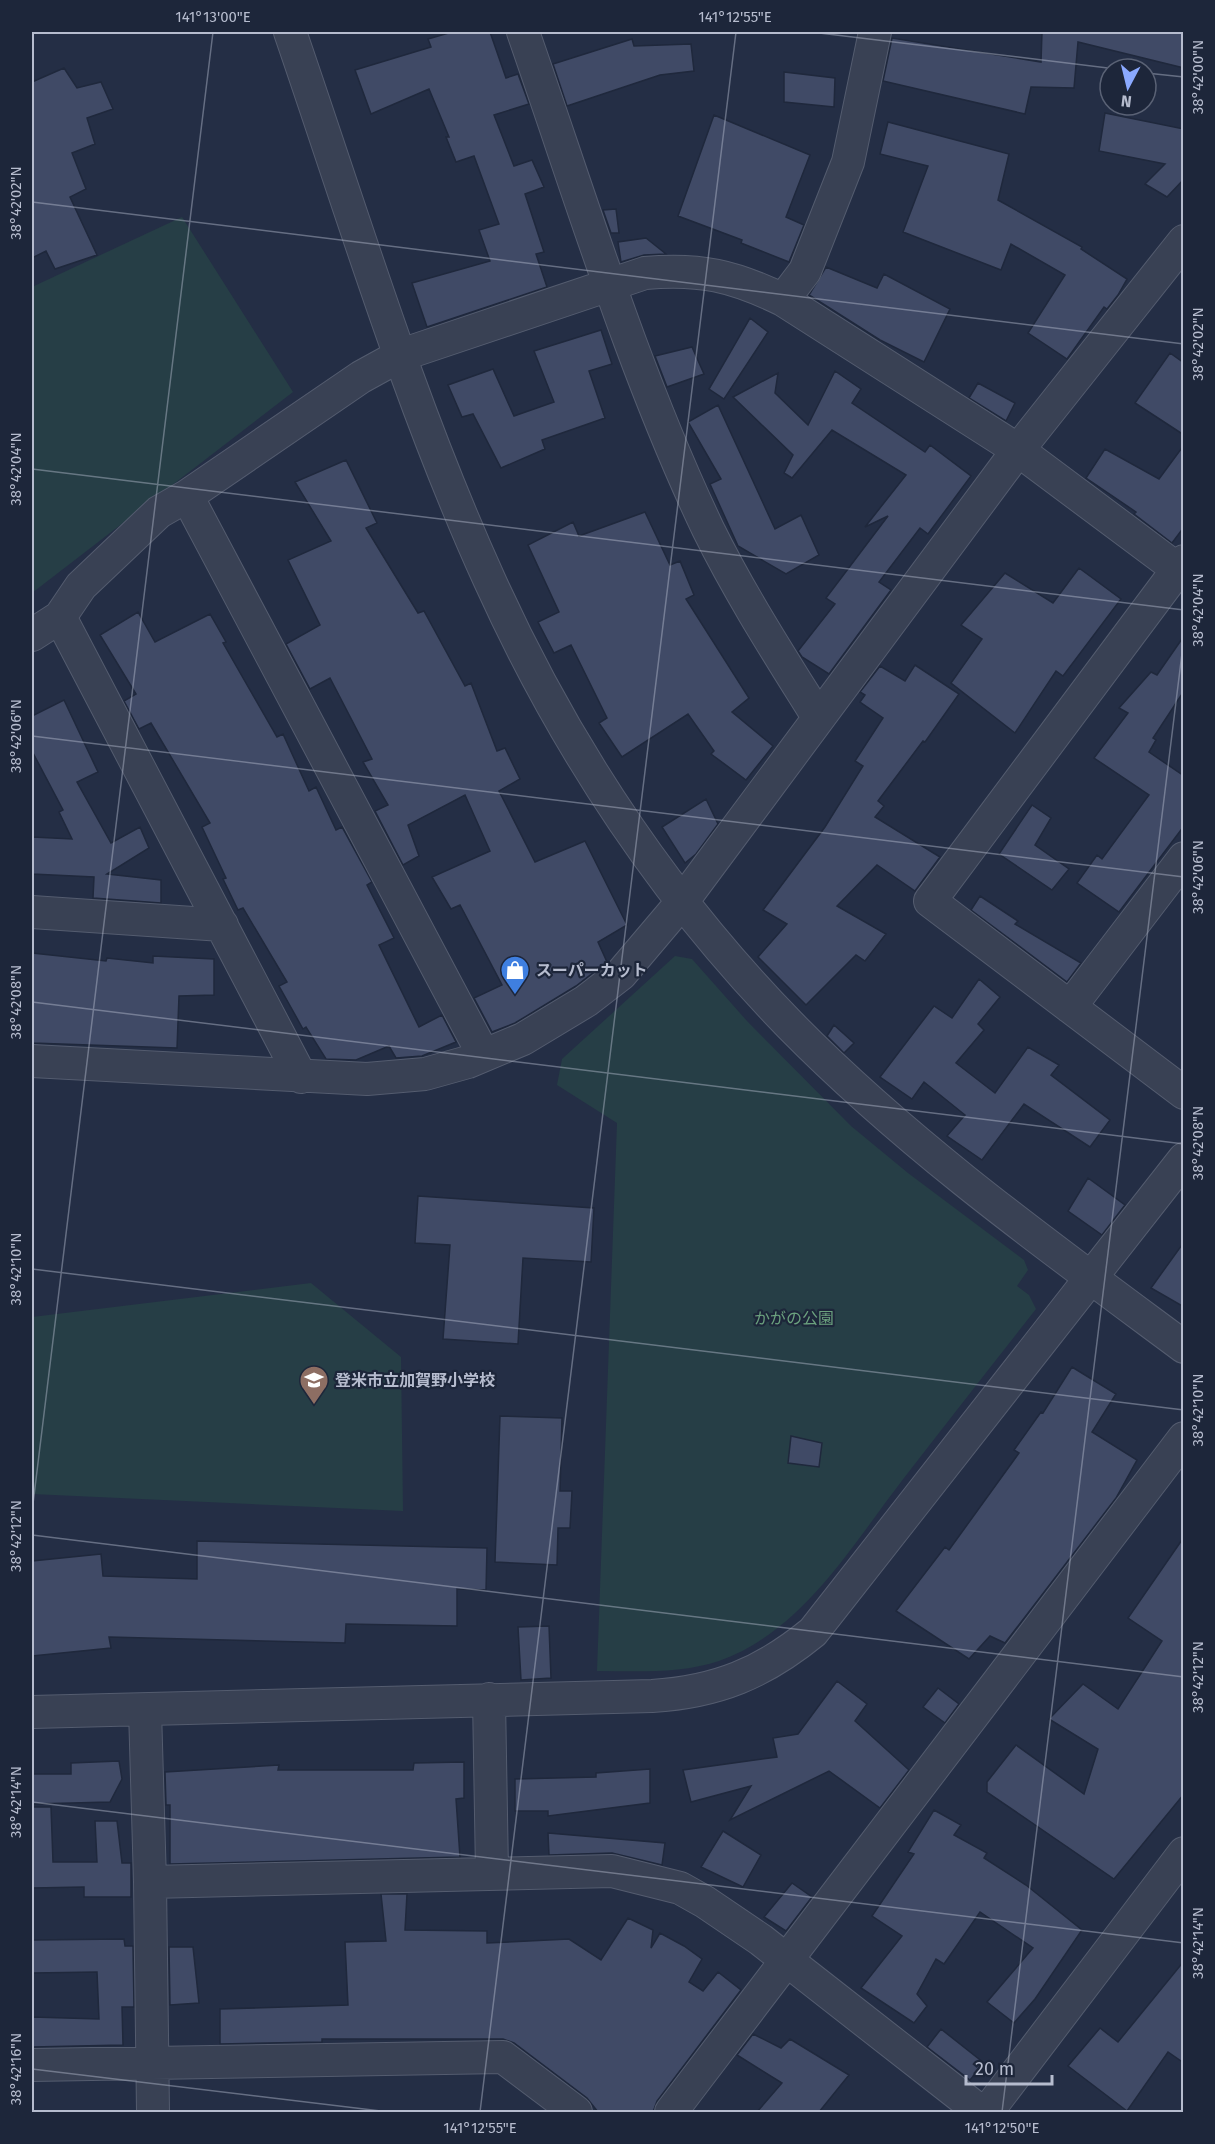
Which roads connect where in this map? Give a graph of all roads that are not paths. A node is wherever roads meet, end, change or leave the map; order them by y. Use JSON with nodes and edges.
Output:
{"nodes":[{"id":1,"x":290,"y":32,"type":"edge"},
{"id":2,"x":523,"y":32,"type":"edge"},
{"id":3,"x":875,"y":32,"type":"edge"},
{"id":4,"x":1184,"y":241,"type":"edge"},
{"id":5,"x":612,"y":285,"type":"junction"},
{"id":6,"x":783,"y":300,"type":"junction"},
{"id":7,"x":401,"y":356,"type":"junction"},
{"id":8,"x":1018,"y":450,"type":"junction"},
{"id":9,"x":187,"y":496,"type":"junction"},
{"id":10,"x":1182,"y":568,"type":"edge"},
{"id":11,"x":60,"y":617,"type":"junction"},
{"id":12,"x":32,"y":635,"type":"edge"},
{"id":13,"x":818,"y":717,"type":"junction"},
{"id":14,"x":1184,"y":858,"type":"edge"},
{"id":15,"x":682,"y":902,"type":"junction"},
{"id":16,"x":32,"y":912,"type":"edge"},
{"id":17,"x":222,"y":925,"type":"junction"},
{"id":18,"x":1070,"y":1007,"type":"junction"},
{"id":19,"x":483,"y":1054,"type":"junction"},
{"id":20,"x":32,"y":1060,"type":"edge"},
{"id":21,"x":302,"y":1077,"type":"junction"},
{"id":22,"x":1184,"y":1093,"type":"edge"},
{"id":23,"x":1184,"y":1159,"type":"edge"},
{"id":24,"x":1092,"y":1279,"type":"junction"},
{"id":25,"x":1184,"y":1347,"type":"edge"},
{"id":26,"x":1184,"y":1438,"type":"edge"},
{"id":27,"x":489,"y":1699,"type":"junction"},
{"id":28,"x":145,"y":1710,"type":"junction"},
{"id":29,"x":32,"y":1712,"type":"edge"},
{"id":30,"x":1184,"y":1853,"type":"edge"},
{"id":31,"x":492,"y":1872,"type":"junction"},
{"id":32,"x":150,"y":1882,"type":"junction"},
{"id":33,"x":787,"y":1961,"type":"junction"},
{"id":34,"x":153,"y":2064,"type":"junction"},
{"id":35,"x":32,"y":2065,"type":"edge"},
{"id":36,"x":153,"y":2112,"type":"edge"},
{"id":37,"x":576,"y":2112,"type":"edge"},
{"id":38,"x":671,"y":2112,"type":"edge"},
{"id":39,"x":981,"y":2112,"type":"edge"},
{"id":40,"x":987,"y":2112,"type":"edge"}],
"edges":[{"from":1,"to":7,"type":"street"},
{"from":2,"to":5,"type":"street"},
{"from":3,"to":6,"type":"street"},
{"from":4,"to":8,"type":"street"},
{"from":5,"to":6,"type":"street"},
{"from":5,"to":7,"type":"street"},
{"from":5,"to":13,"type":"street"},
{"from":6,"to":8,"type":"street"},
{"from":7,"to":9,"type":"street"},
{"from":7,"to":15,"type":"street"},
{"from":8,"to":10,"type":"street"},
{"from":8,"to":13,"type":"street"},
{"from":9,"to":11,"type":"street"},
{"from":9,"to":19,"type":"street"},
{"from":10,"to":18,"type":"street"},
{"from":11,"to":12,"type":"street"},
{"from":11,"to":17,"type":"street"},
{"from":13,"to":15,"type":"street"},
{"from":14,"to":18,"type":"street"},
{"from":15,"to":19,"type":"street"},
{"from":15,"to":24,"type":"street"},
{"from":16,"to":17,"type":"street"},
{"from":17,"to":21,"type":"street"},
{"from":18,"to":22,"type":"street"},
{"from":19,"to":21,"type":"street"},
{"from":20,"to":21,"type":"street"},
{"from":23,"to":24,"type":"street"},
{"from":24,"to":25,"type":"street"},
{"from":24,"to":27,"type":"street"},
{"from":26,"to":33,"type":"street"},
{"from":27,"to":28,"type":"street"},
{"from":27,"to":31,"type":"street"},
{"from":28,"to":29,"type":"street"},
{"from":28,"to":32,"type":"street"},
{"from":30,"to":40,"type":"street"},
{"from":31,"to":32,"type":"street"},
{"from":31,"to":33,"type":"street"},
{"from":32,"to":34,"type":"street"},
{"from":33,"to":38,"type":"street"},
{"from":33,"to":39,"type":"street"},
{"from":34,"to":35,"type":"street"},
{"from":34,"to":36,"type":"street"},
{"from":34,"to":37,"type":"street"}]}
